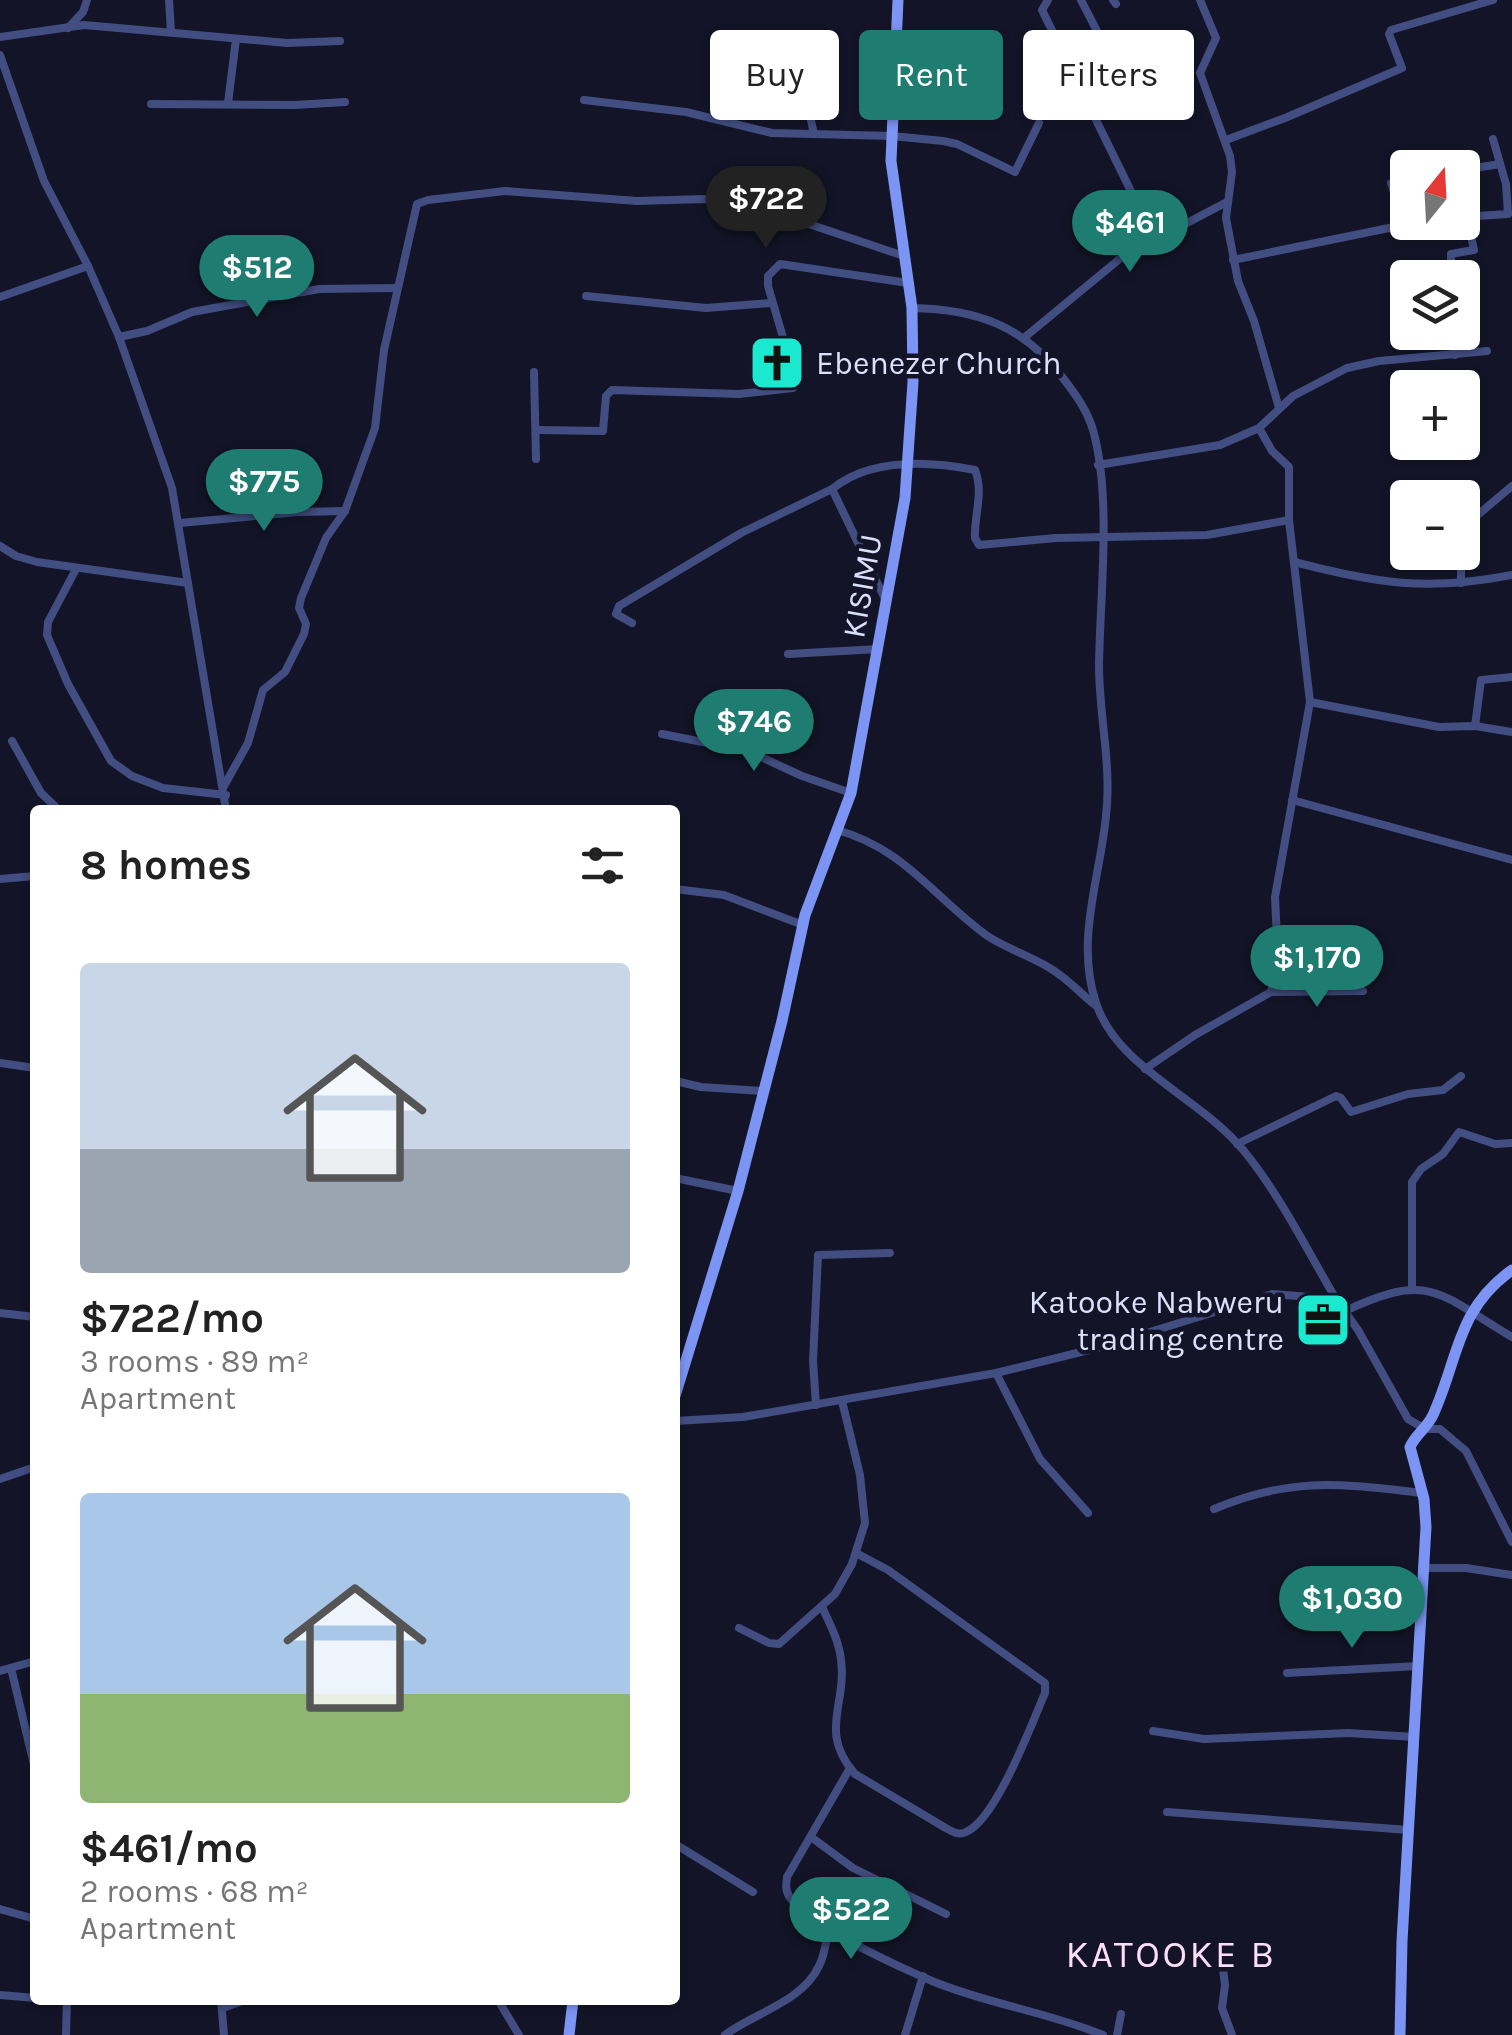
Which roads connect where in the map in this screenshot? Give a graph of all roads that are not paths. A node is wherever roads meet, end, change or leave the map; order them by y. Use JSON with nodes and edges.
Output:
{"nodes":[{"id":1,"x":87,"y":0,"type":"edge"},
{"id":2,"x":169,"y":0,"type":"edge"},
{"id":3,"x":1048,"y":0,"type":"edge"},
{"id":4,"x":1081,"y":0,"type":"edge"},
{"id":5,"x":1200,"y":0,"type":"edge"},
{"id":6,"x":1493,"y":0,"type":"edge"},
{"id":7,"x":901,"y":3,"type":"edge"},
{"id":8,"x":1460,"y":4,"type":"edge"},
{"id":9,"x":68,"y":28,"type":"junction"},
{"id":10,"x":1096,"y":30,"type":"edge"},
{"id":11,"x":171,"y":32,"type":"junction"},
{"id":12,"x":0,"y":38,"type":"edge"},
{"id":13,"x":236,"y":39,"type":"junction"},
{"id":14,"x":340,"y":40,"type":"dead end"},
{"id":15,"x":0,"y":55,"type":"edge"},
{"id":16,"x":584,"y":100,"type":"dead end"},
{"id":17,"x":345,"y":102,"type":"dead end"},
{"id":18,"x":228,"y":103,"type":"junction"},
{"id":19,"x":151,"y":104,"type":"dead end"},
{"id":20,"x":811,"y":120,"type":"edge"},
{"id":21,"x":1039,"y":123,"type":"dead end"},
{"id":22,"x":814,"y":134,"type":"junction"},
{"id":23,"x":892,"y":136,"type":"junction"},
{"id":24,"x":1493,"y":139,"type":"dead end"},
{"id":25,"x":1226,"y":140,"type":"junction"},
{"id":26,"x":1500,"y":164,"type":"junction"},
{"id":27,"x":1480,"y":167,"type":"edge"},
{"id":28,"x":1228,"y":202,"type":"junction"},
{"id":29,"x":1480,"y":216,"type":"edge"},
{"id":30,"x":1390,"y":227,"type":"edge"},
{"id":31,"x":1154,"y":238,"type":"junction"},
{"id":32,"x":1471,"y":240,"type":"edge"},
{"id":33,"x":904,"y":256,"type":"junction"},
{"id":34,"x":1233,"y":260,"type":"junction"},
{"id":35,"x":1451,"y":260,"type":"edge"},
{"id":36,"x":88,"y":266,"type":"junction"},
{"id":37,"x":908,"y":282,"type":"junction"},
{"id":38,"x":395,"y":288,"type":"junction"},
{"id":39,"x":0,"y":296,"type":"edge"},
{"id":40,"x":586,"y":296,"type":"dead end"},
{"id":41,"x":771,"y":302,"type":"junction"},
{"id":42,"x":912,"y":308,"type":"junction"},
{"id":43,"x":119,"y":337,"type":"junction"},
{"id":44,"x":1025,"y":337,"type":"junction"},
{"id":45,"x":1455,"y":350,"type":"edge"},
{"id":46,"x":1487,"y":352,"type":"dead end"},
{"id":47,"x":1455,"y":355,"type":"junction"},
{"id":48,"x":534,"y":372,"type":"dead end"},
{"id":49,"x":1279,"y":408,"type":"junction"},
{"id":50,"x":1259,"y":428,"type":"junction"},
{"id":51,"x":538,"y":430,"type":"junction"},
{"id":52,"x":536,"y":458,"type":"dead end"},
{"id":53,"x":909,"y":465,"type":"junction"},
{"id":54,"x":1098,"y":465,"type":"junction"},
{"id":55,"x":1512,"y":486,"type":"edge"},
{"id":56,"x":832,"y":489,"type":"junction"},
{"id":57,"x":345,"y":511,"type":"junction"},
{"id":58,"x":1480,"y":513,"type":"edge"},
{"id":59,"x":1289,"y":520,"type":"junction"},
{"id":60,"x":180,"y":523,"type":"junction"},
{"id":61,"x":1102,"y":537,"type":"junction"},
{"id":62,"x":0,"y":546,"type":"edge"},
{"id":63,"x":1294,"y":562,"type":"junction"},
{"id":64,"x":76,"y":569,"type":"junction"},
{"id":65,"x":1461,"y":570,"type":"edge"},
{"id":66,"x":1512,"y":576,"type":"edge"},
{"id":67,"x":188,"y":583,"type":"junction"},
{"id":68,"x":1461,"y":583,"type":"junction"},
{"id":69,"x":887,"y":603,"type":"junction"},
{"id":70,"x":632,"y":624,"type":"dead end"},
{"id":71,"x":878,"y":648,"type":"junction"},
{"id":72,"x":788,"y":654,"type":"dead end"},
{"id":73,"x":1512,"y":677,"type":"edge"},
{"id":74,"x":1310,"y":702,"type":"junction"},
{"id":75,"x":1475,"y":726,"type":"junction"},
{"id":76,"x":1512,"y":732,"type":"edge"},
{"id":77,"x":662,"y":734,"type":"dead end"},
{"id":78,"x":12,"y":742,"type":"dead end"},
{"id":79,"x":225,"y":791,"type":"junction"},
{"id":80,"x":851,"y":793,"type":"junction"},
{"id":81,"x":1292,"y":800,"type":"junction"},
{"id":82,"x":54,"y":805,"type":"edge"},
{"id":83,"x":226,"y":805,"type":"edge"},
{"id":84,"x":837,"y":830,"type":"junction"},
{"id":85,"x":1512,"y":860,"type":"edge"},
{"id":86,"x":30,"y":876,"type":"edge"},
{"id":87,"x":0,"y":879,"type":"edge"},
{"id":88,"x":680,"y":890,"type":"edge"},
{"id":89,"x":802,"y":925,"type":"junction"},
{"id":90,"x":1363,"y":991,"type":"dead end"},
{"id":91,"x":1272,"y":992,"type":"junction"},
{"id":92,"x":1097,"y":1007,"type":"junction"},
{"id":93,"x":0,"y":1063,"type":"edge"},
{"id":94,"x":30,"y":1067,"type":"edge"},
{"id":95,"x":1146,"y":1069,"type":"junction"},
{"id":96,"x":1460,"y":1076,"type":"dead end"},
{"id":97,"x":680,"y":1082,"type":"edge"},
{"id":98,"x":762,"y":1091,"type":"junction"},
{"id":99,"x":1512,"y":1143,"type":"edge"},
{"id":100,"x":1237,"y":1144,"type":"junction"},
{"id":101,"x":680,"y":1179,"type":"edge"},
{"id":102,"x":738,"y":1191,"type":"junction"},
{"id":103,"x":890,"y":1253,"type":"dead end"},
{"id":104,"x":1512,"y":1270,"type":"edge"},
{"id":105,"x":1412,"y":1289,"type":"junction"},
{"id":106,"x":1336,"y":1299,"type":"junction"},
{"id":107,"x":1344,"y":1311,"type":"junction"},
{"id":108,"x":0,"y":1313,"type":"edge"},
{"id":109,"x":1472,"y":1313,"type":"junction"},
{"id":110,"x":30,"y":1316,"type":"edge"},
{"id":111,"x":1512,"y":1337,"type":"edge"},
{"id":112,"x":996,"y":1373,"type":"junction"},
{"id":113,"x":680,"y":1380,"type":"edge"},
{"id":114,"x":842,"y":1401,"type":"junction"},
{"id":115,"x":816,"y":1405,"type":"junction"},
{"id":116,"x":680,"y":1420,"type":"edge"},
{"id":117,"x":1425,"y":1430,"type":"junction"},
{"id":118,"x":30,"y":1469,"type":"edge"},
{"id":119,"x":0,"y":1479,"type":"edge"},
{"id":120,"x":1423,"y":1493,"type":"junction"},
{"id":121,"x":1214,"y":1509,"type":"dead end"},
{"id":122,"x":1088,"y":1514,"type":"dead end"},
{"id":123,"x":1512,"y":1542,"type":"edge"},
{"id":124,"x":856,"y":1553,"type":"junction"},
{"id":125,"x":1422,"y":1568,"type":"junction"},
{"id":126,"x":1512,"y":1575,"type":"edge"},
{"id":127,"x":1364,"y":1591,"type":"dead end"},
{"id":128,"x":822,"y":1607,"type":"junction"},
{"id":129,"x":1376,"y":1609,"type":"junction"},
{"id":130,"x":1421,"y":1611,"type":"junction"},
{"id":131,"x":739,"y":1628,"type":"dead end"},
{"id":132,"x":1363,"y":1628,"type":"dead end"},
{"id":133,"x":30,"y":1662,"type":"edge"},
{"id":134,"x":1418,"y":1666,"type":"junction"},
{"id":135,"x":11,"y":1668,"type":"junction"},
{"id":136,"x":0,"y":1671,"type":"edge"},
{"id":137,"x":1287,"y":1673,"type":"dead end"},
{"id":138,"x":1153,"y":1730,"type":"dead end"},
{"id":139,"x":1415,"y":1737,"type":"junction"},
{"id":140,"x":30,"y":1747,"type":"edge"},
{"id":141,"x":850,"y":1768,"type":"junction"},
{"id":142,"x":1167,"y":1812,"type":"dead end"},
{"id":143,"x":1409,"y":1830,"type":"junction"},
{"id":144,"x":811,"y":1837,"type":"junction"},
{"id":145,"x":680,"y":1847,"type":"edge"},
{"id":146,"x":753,"y":1892,"type":"dead end"},
{"id":147,"x":0,"y":1909,"type":"edge"},
{"id":148,"x":946,"y":1914,"type":"dead end"},
{"id":149,"x":30,"y":1918,"type":"edge"},
{"id":150,"x":829,"y":1928,"type":"junction"},
{"id":151,"x":1221,"y":1953,"type":"dead end"},
{"id":152,"x":922,"y":1976,"type":"junction"},
{"id":153,"x":0,"y":1995,"type":"edge"},
{"id":154,"x":30,"y":1998,"type":"edge"},
{"id":155,"x":67,"y":2005,"type":"edge"},
{"id":156,"x":222,"y":2005,"type":"edge"},
{"id":157,"x":501,"y":2005,"type":"dead end"},
{"id":158,"x":572,"y":2005,"type":"edge"},
{"id":159,"x":1121,"y":2014,"type":"dead end"},
{"id":160,"x":66,"y":2035,"type":"edge"},
{"id":161,"x":224,"y":2035,"type":"edge"},
{"id":162,"x":520,"y":2035,"type":"edge"},
{"id":163,"x":569,"y":2035,"type":"edge"},
{"id":164,"x":724,"y":2035,"type":"edge"},
{"id":165,"x":905,"y":2035,"type":"edge"},
{"id":166,"x":1103,"y":2035,"type":"edge"},
{"id":167,"x":1117,"y":2035,"type":"edge"},
{"id":168,"x":1232,"y":2035,"type":"edge"},
{"id":169,"x":1400,"y":2035,"type":"edge"}],
"edges":[{"from":1,"to":9,"type":"street"},
{"from":2,"to":11,"type":"street"},
{"from":3,"to":31,"type":"street"},
{"from":4,"to":10,"type":"street"},
{"from":5,"to":25,"type":"street"},
{"from":6,"to":8,"type":"street"},
{"from":7,"to":23,"type":"street","name":"KISIMU"},
{"from":8,"to":25,"type":"street"},
{"from":9,"to":11,"type":"street"},
{"from":9,"to":12,"type":"street"},
{"from":11,"to":13,"type":"street"},
{"from":13,"to":14,"type":"street"},
{"from":13,"to":18,"type":"street"},
{"from":15,"to":36,"type":"street"},
{"from":16,"to":22,"type":"street"},
{"from":17,"to":18,"type":"street"},
{"from":18,"to":19,"type":"street"},
{"from":20,"to":22,"type":"street"},
{"from":21,"to":23,"type":"street"},
{"from":22,"to":23,"type":"street"},
{"from":23,"to":33,"type":"street","name":"KISIMU"},
{"from":24,"to":26,"type":"street"},
{"from":25,"to":28,"type":"street"},
{"from":26,"to":27,"type":"street"},
{"from":26,"to":29,"type":"street"},
{"from":28,"to":31,"type":"street"},
{"from":28,"to":34,"type":"street"},
{"from":30,"to":34,"type":"street"},
{"from":31,"to":44,"type":"street"},
{"from":32,"to":35,"type":"street"},
{"from":33,"to":37,"type":"street","name":"KISIMU"},
{"from":33,"to":38,"type":"street"},
{"from":34,"to":49,"type":"street"},
{"from":36,"to":39,"type":"street"},
{"from":36,"to":43,"type":"street"},
{"from":37,"to":41,"type":"street"},
{"from":37,"to":42,"type":"street","name":"KISIMU"},
{"from":38,"to":43,"type":"street"},
{"from":38,"to":57,"type":"street"},
{"from":40,"to":41,"type":"street"},
{"from":41,"to":51,"type":"street"},
{"from":42,"to":44,"type":"street"},
{"from":42,"to":53,"type":"street","name":"KISIMU"},
{"from":43,"to":60,"type":"street"},
{"from":44,"to":54,"type":"street"},
{"from":45,"to":47,"type":"street"},
{"from":46,"to":47,"type":"street"},
{"from":47,"to":49,"type":"street"},
{"from":48,"to":51,"type":"street"},
{"from":49,"to":50,"type":"street"},
{"from":50,"to":54,"type":"street"},
{"from":50,"to":59,"type":"street"},
{"from":51,"to":52,"type":"street"},
{"from":53,"to":56,"type":"street"},
{"from":53,"to":61,"type":"street"},
{"from":53,"to":69,"type":"street","name":"KISIMU"},
{"from":54,"to":61,"type":"street"},
{"from":55,"to":58,"type":"street"},
{"from":56,"to":69,"type":"street"},
{"from":56,"to":70,"type":"street"},
{"from":57,"to":60,"type":"street"},
{"from":57,"to":79,"type":"street"},
{"from":59,"to":61,"type":"street"},
{"from":59,"to":63,"type":"street"},
{"from":60,"to":67,"type":"street"},
{"from":61,"to":92,"type":"street"},
{"from":62,"to":64,"type":"street"},
{"from":63,"to":68,"type":"street"},
{"from":63,"to":74,"type":"street"},
{"from":64,"to":67,"type":"street"},
{"from":64,"to":79,"type":"street"},
{"from":65,"to":68,"type":"street"},
{"from":66,"to":68,"type":"street"},
{"from":67,"to":79,"type":"street"},
{"from":69,"to":71,"type":"street","name":"KISIMU"},
{"from":71,"to":72,"type":"street"},
{"from":71,"to":80,"type":"street","name":"KISIMU"},
{"from":73,"to":75,"type":"street"},
{"from":74,"to":75,"type":"street"},
{"from":74,"to":81,"type":"street"},
{"from":75,"to":76,"type":"street"},
{"from":77,"to":80,"type":"street"},
{"from":78,"to":82,"type":"street"},
{"from":79,"to":83,"type":"street"},
{"from":80,"to":84,"type":"street","name":"KISIMU"},
{"from":81,"to":85,"type":"street"},
{"from":81,"to":91,"type":"street"},
{"from":84,"to":89,"type":"street","name":"KISIMU"},
{"from":84,"to":92,"type":"street"},
{"from":86,"to":87,"type":"street"},
{"from":88,"to":89,"type":"street"},
{"from":89,"to":98,"type":"street","name":"KISIMU"},
{"from":90,"to":91,"type":"street"},
{"from":91,"to":95,"type":"street"},
{"from":92,"to":95,"type":"street"},
{"from":93,"to":94,"type":"street"},
{"from":95,"to":100,"type":"street"},
{"from":96,"to":100,"type":"street"},
{"from":97,"to":98,"type":"street"},
{"from":98,"to":102,"type":"street","name":"KISIMU"},
{"from":99,"to":105,"type":"street"},
{"from":100,"to":106,"type":"street"},
{"from":101,"to":102,"type":"street"},
{"from":102,"to":113,"type":"street","name":"KISIMU"},
{"from":103,"to":115,"type":"street"},
{"from":104,"to":109,"type":"street"},
{"from":105,"to":107,"type":"street"},
{"from":105,"to":109,"type":"street"},
{"from":106,"to":107,"type":"street"},
{"from":106,"to":112,"type":"street"},
{"from":107,"to":117,"type":"street"},
{"from":108,"to":110,"type":"street"},
{"from":109,"to":111,"type":"street"},
{"from":109,"to":117,"type":"street"},
{"from":112,"to":114,"type":"street"},
{"from":112,"to":122,"type":"street"},
{"from":114,"to":115,"type":"street"},
{"from":114,"to":124,"type":"street"},
{"from":115,"to":116,"type":"street"},
{"from":117,"to":120,"type":"street"},
{"from":117,"to":123,"type":"street"},
{"from":118,"to":119,"type":"street"},
{"from":120,"to":121,"type":"street"},
{"from":120,"to":125,"type":"street"},
{"from":124,"to":128,"type":"street"},
{"from":124,"to":141,"type":"street"},
{"from":125,"to":126,"type":"street"},
{"from":125,"to":130,"type":"street"},
{"from":127,"to":129,"type":"street"},
{"from":128,"to":131,"type":"street"},
{"from":128,"to":141,"type":"street"},
{"from":129,"to":130,"type":"street"},
{"from":129,"to":132,"type":"street"},
{"from":130,"to":134,"type":"street"},
{"from":133,"to":135,"type":"street"},
{"from":134,"to":137,"type":"street"},
{"from":134,"to":139,"type":"street"},
{"from":135,"to":136,"type":"street"},
{"from":135,"to":140,"type":"street"},
{"from":138,"to":139,"type":"street"},
{"from":139,"to":143,"type":"street"},
{"from":141,"to":144,"type":"street"},
{"from":142,"to":143,"type":"street"},
{"from":143,"to":169,"type":"street"},
{"from":144,"to":148,"type":"street"},
{"from":144,"to":150,"type":"street"},
{"from":145,"to":146,"type":"street"},
{"from":147,"to":149,"type":"street"},
{"from":150,"to":152,"type":"street"},
{"from":150,"to":164,"type":"street"},
{"from":151,"to":168,"type":"street"},
{"from":152,"to":165,"type":"street"},
{"from":152,"to":166,"type":"street"},
{"from":153,"to":154,"type":"street"},
{"from":155,"to":160,"type":"street"},
{"from":156,"to":161,"type":"street"},
{"from":157,"to":162,"type":"street"},
{"from":158,"to":163,"type":"street"},
{"from":159,"to":167,"type":"street"}]}
